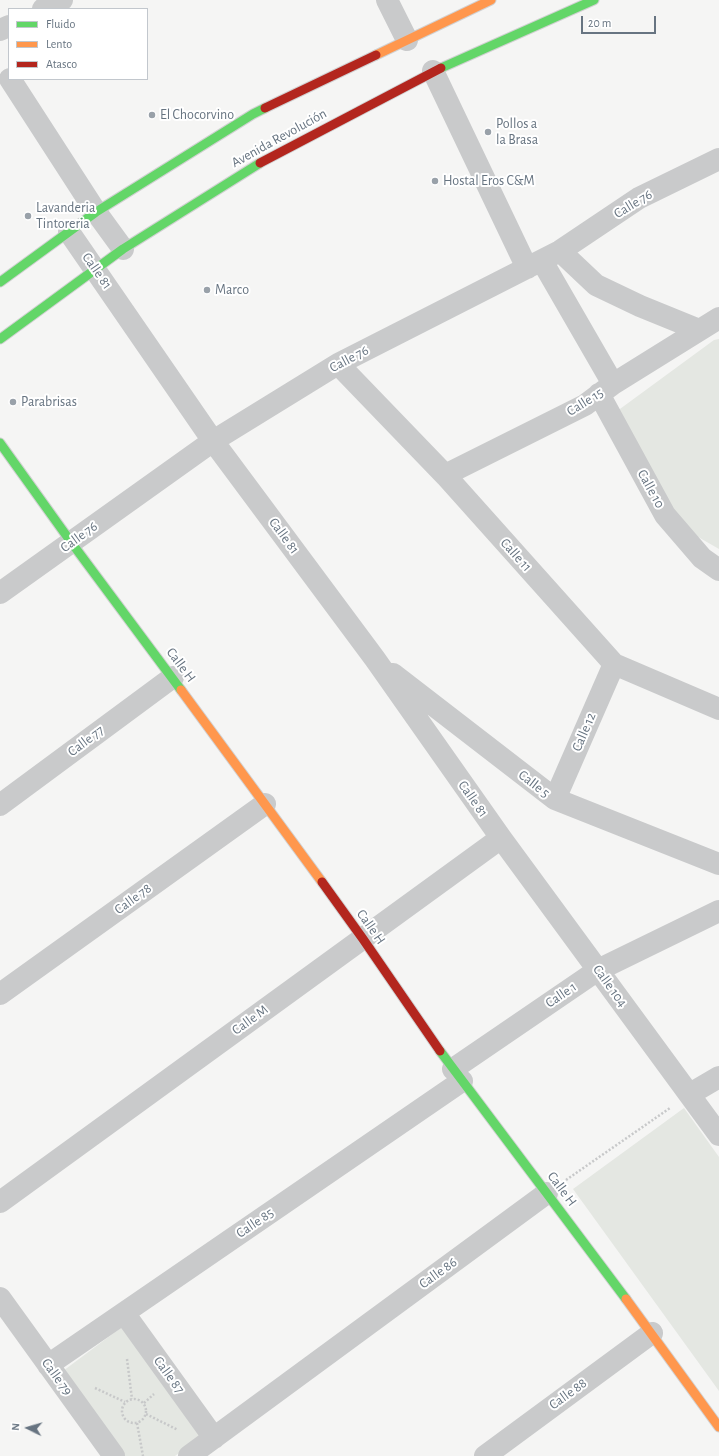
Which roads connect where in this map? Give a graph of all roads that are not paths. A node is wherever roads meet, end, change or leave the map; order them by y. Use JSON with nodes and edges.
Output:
{"nodes":[{"id":1,"x":62,"y":0,"type":"edge"},
{"id":2,"x":387,"y":0,"type":"edge"},
{"id":3,"x":491,"y":0,"type":"edge"},
{"id":4,"x":594,"y":0,"type":"edge"},
{"id":5,"x":45,"y":8,"type":"edge"},
{"id":6,"x":407,"y":40,"type":"junction"},
{"id":7,"x":0,"y":64,"type":"edge"},
{"id":8,"x":433,"y":71,"type":"junction"},
{"id":9,"x":8,"y":76,"type":"edge"},
{"id":10,"x":10,"y":80,"type":"edge"},
{"id":11,"x":719,"y":159,"type":"edge"},
{"id":12,"x":96,"y":212,"type":"junction"},
{"id":13,"x":69,"y":232,"type":"junction"},
{"id":14,"x":123,"y":249,"type":"junction"},
{"id":15,"x":543,"y":260,"type":"junction"},
{"id":16,"x":96,"y":269,"type":"junction"},
{"id":17,"x":0,"y":282,"type":"edge"},
{"id":18,"x":719,"y":318,"type":"edge"},
{"id":19,"x":699,"y":330,"type":"junction"},
{"id":20,"x":0,"y":339,"type":"edge"},
{"id":21,"x":338,"y":364,"type":"junction"},
{"id":22,"x":606,"y":389,"type":"junction"},
{"id":23,"x":213,"y":441,"type":"junction"},
{"id":24,"x":0,"y":443,"type":"edge"},
{"id":25,"x":445,"y":475,"type":"junction"},
{"id":26,"x":71,"y":542,"type":"junction"},
{"id":27,"x":719,"y":570,"type":"edge"},
{"id":28,"x":0,"y":593,"type":"edge"},
{"id":29,"x":375,"y":659,"type":"junction"},
{"id":30,"x":614,"y":664,"type":"junction"},
{"id":31,"x":173,"y":677,"type":"junction"},
{"id":32,"x":719,"y":709,"type":"edge"},
{"id":33,"x":555,"y":799,"type":"junction"},
{"id":34,"x":266,"y":804,"type":"junction"},
{"id":35,"x":0,"y":805,"type":"edge"},
{"id":36,"x":501,"y":838,"type":"junction"},
{"id":37,"x":719,"y":864,"type":"edge"},
{"id":38,"x":719,"y":911,"type":"edge"},
{"id":39,"x":363,"y":939,"type":"junction"},
{"id":40,"x":598,"y":970,"type":"junction"},
{"id":41,"x":0,"y":994,"type":"edge"},
{"id":42,"x":458,"y":1075,"type":"junction"},
{"id":43,"x":719,"y":1077,"type":"edge"},
{"id":44,"x":690,"y":1094,"type":"junction"},
{"id":45,"x":719,"y":1135,"type":"edge"},
{"id":46,"x":547,"y":1193,"type":"junction"},
{"id":47,"x":0,"y":1202,"type":"edge"},
{"id":48,"x":0,"y":1298,"type":"edge"},
{"id":49,"x":124,"y":1313,"type":"junction"},
{"id":50,"x":652,"y":1333,"type":"junction"},
{"id":51,"x":48,"y":1365,"type":"junction"},
{"id":52,"x":719,"y":1427,"type":"edge"},
{"id":53,"x":214,"y":1438,"type":"junction"},
{"id":54,"x":114,"y":1456,"type":"edge"},
{"id":55,"x":189,"y":1456,"type":"edge"},
{"id":56,"x":485,"y":1456,"type":"edge"}],
"edges":[{"from":1,"to":5,"type":"street"},
{"from":2,"to":6,"type":"street"},
{"from":3,"to":6,"type":"street"},
{"from":4,"to":8,"type":"street","name":"Avenida Revolución"},
{"from":6,"to":12,"type":"street"},
{"from":7,"to":9,"type":"street"},
{"from":8,"to":14,"type":"street","name":"Avenida Revolución"},
{"from":8,"to":15,"type":"street","name":"Calle 10"},
{"from":10,"to":12,"type":"street"},
{"from":11,"to":15,"type":"street","name":"Calle 76"},
{"from":12,"to":13,"type":"street"},
{"from":12,"to":14,"type":"street"},
{"from":13,"to":16,"type":"street","name":"Calle 81"},
{"from":13,"to":17,"type":"street"},
{"from":14,"to":16,"type":"street","name":"Avenida Revolución"},
{"from":15,"to":19,"type":"street"},
{"from":15,"to":21,"type":"street","name":"Calle 76"},
{"from":15,"to":22,"type":"street","name":"Calle 10"},
{"from":16,"to":20,"type":"street","name":"Avenida Revolución"},
{"from":16,"to":23,"type":"street","name":"Calle 81"},
{"from":18,"to":19,"type":"street","name":"Calle 15"},
{"from":19,"to":22,"type":"street","name":"Calle 15"},
{"from":21,"to":23,"type":"street","name":"Calle 76"},
{"from":21,"to":25,"type":"street","name":"Calle 11"},
{"from":22,"to":25,"type":"street","name":"Calle 15"},
{"from":22,"to":27,"type":"street","name":"Calle 10"},
{"from":23,"to":26,"type":"street","name":"Calle 76"},
{"from":23,"to":29,"type":"street","name":"Calle 81"},
{"from":24,"to":26,"type":"street","name":"Calle H"},
{"from":25,"to":30,"type":"street","name":"Calle 11"},
{"from":26,"to":28,"type":"street","name":"Calle 76"},
{"from":26,"to":31,"type":"street","name":"Calle H"},
{"from":29,"to":33,"type":"street","name":"Calle 5"},
{"from":29,"to":36,"type":"street","name":"Calle 81"},
{"from":30,"to":32,"type":"street","name":"Calle 11"},
{"from":30,"to":33,"type":"street","name":"Calle 12"},
{"from":31,"to":34,"type":"street","name":"Calle H"},
{"from":31,"to":35,"type":"street","name":"Calle 77"},
{"from":33,"to":37,"type":"street","name":"Calle 5"},
{"from":34,"to":39,"type":"street","name":"Calle H"},
{"from":34,"to":41,"type":"street","name":"Calle 78"},
{"from":36,"to":39,"type":"street","name":"Calle M"},
{"from":36,"to":40,"type":"street","name":"Calle 104"},
{"from":38,"to":40,"type":"street","name":"Calle 1"},
{"from":39,"to":42,"type":"street","name":"Calle H"},
{"from":39,"to":47,"type":"street","name":"Calle M"},
{"from":40,"to":42,"type":"street","name":"Calle 1"},
{"from":40,"to":44,"type":"street","name":"Calle 104"},
{"from":42,"to":46,"type":"street","name":"Calle H"},
{"from":42,"to":49,"type":"street","name":"Calle 85"},
{"from":43,"to":44,"type":"street"},
{"from":44,"to":45,"type":"street","name":"Calle 104"},
{"from":46,"to":50,"type":"street","name":"Calle H"},
{"from":46,"to":53,"type":"street","name":"Calle 86"},
{"from":48,"to":51,"type":"street","name":"Calle 79"},
{"from":49,"to":51,"type":"street","name":"Calle 85"},
{"from":49,"to":53,"type":"street","name":"Calle 87"},
{"from":50,"to":52,"type":"street","name":"Calle H"},
{"from":50,"to":56,"type":"street","name":"Calle 88"},
{"from":51,"to":54,"type":"street","name":"Calle 79"},
{"from":53,"to":55,"type":"street","name":"Calle 86"}]}
